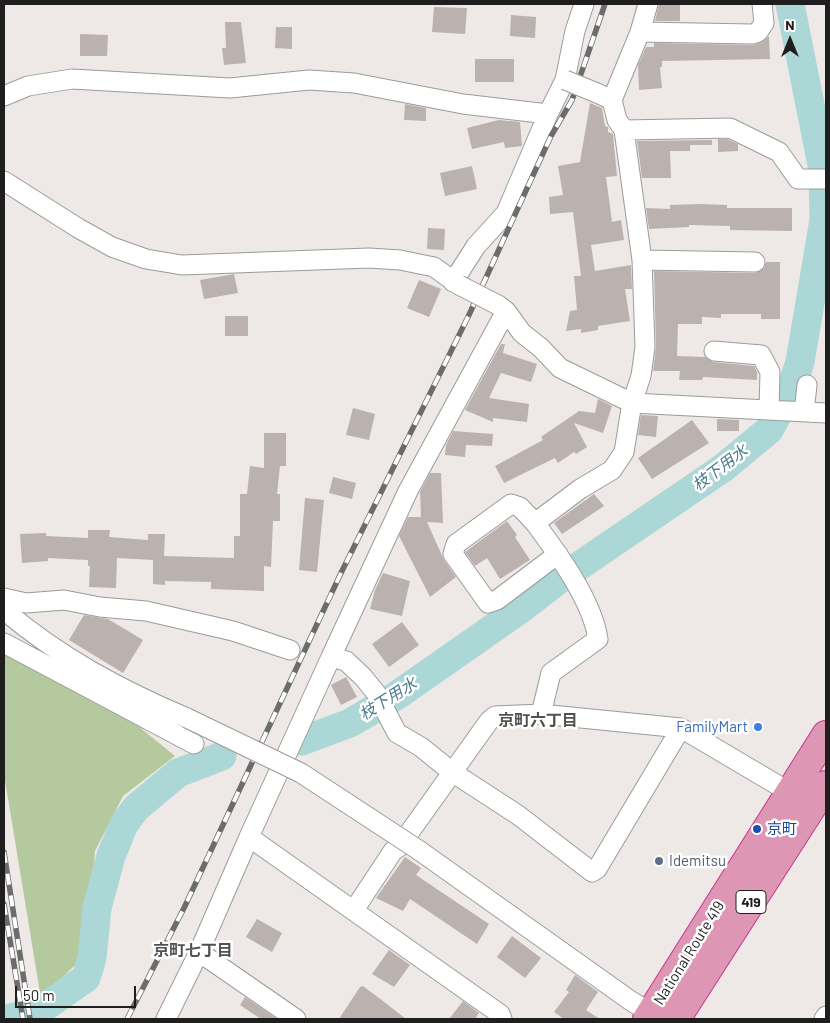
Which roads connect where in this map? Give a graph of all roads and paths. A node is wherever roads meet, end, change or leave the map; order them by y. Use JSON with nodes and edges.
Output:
{"nodes":[{"id":1,"x":584,"y":4,"type":"edge"},
{"id":2,"x":648,"y":4,"type":"edge"},
{"id":3,"x":762,"y":4,"type":"edge"},
{"id":4,"x":640,"y":32,"type":"junction"},
{"id":5,"x":565,"y":80,"type":"junction"},
{"id":6,"x":4,"y":96,"type":"edge"},
{"id":7,"x":604,"y":96,"type":"junction"},
{"id":8,"x":548,"y":114,"type":"junction"},
{"id":9,"x":624,"y":130,"type":"junction"},
{"id":10,"x":819,"y":179,"type":"edge"},
{"id":11,"x":4,"y":181,"type":"edge"},
{"id":12,"x":642,"y":260,"type":"junction"},
{"id":13,"x":754,"y":262,"type":"dead end"},
{"id":14,"x":456,"y":283,"type":"junction"},
{"id":15,"x":502,"y":308,"type":"junction"},
{"id":16,"x":714,"y":351,"type":"dead end"},
{"id":17,"x":807,"y":385,"type":"dead end"},
{"id":18,"x":632,"y":403,"type":"junction"},
{"id":19,"x":769,"y":410,"type":"junction"},
{"id":20,"x":802,"y":412,"type":"junction"},
{"id":21,"x":826,"y":413,"type":"edge"},
{"id":22,"x":535,"y":523,"type":"junction"},
{"id":23,"x":560,"y":557,"type":"junction"},
{"id":24,"x":4,"y":598,"type":"edge"},
{"id":25,"x":4,"y":610,"type":"edge"},
{"id":26,"x":4,"y":643,"type":"edge"},
{"id":27,"x":290,"y":650,"type":"dead end"},
{"id":28,"x":331,"y":657,"type":"junction"},
{"id":29,"x":541,"y":714,"type":"junction"},
{"id":30,"x":681,"y":728,"type":"junction"},
{"id":31,"x":826,"y":735,"type":"edge"},
{"id":32,"x":194,"y":744,"type":"dead end"},
{"id":33,"x":452,"y":772,"type":"junction"},
{"id":34,"x":826,"y":785,"type":"edge"},
{"id":35,"x":791,"y":793,"type":"junction"},
{"id":36,"x":249,"y":838,"type":"junction"},
{"id":37,"x":354,"y":910,"type":"junction"},
{"id":38,"x":199,"y":952,"type":"junction"},
{"id":39,"x":659,"y":1017,"type":"edge"},
{"id":40,"x":166,"y":1019,"type":"edge"},
{"id":41,"x":296,"y":1019,"type":"edge"},
{"id":42,"x":502,"y":1019,"type":"edge"}],
"edges":[{"from":1,"to":5,"type":"street"},
{"from":2,"to":4,"type":"street"},
{"from":3,"to":4,"type":"street"},
{"from":4,"to":7,"type":"street"},
{"from":5,"to":7,"type":"street","bridge":true},
{"from":5,"to":8,"type":"street"},
{"from":6,"to":8,"type":"street"},
{"from":7,"to":9,"type":"street"},
{"from":8,"to":14,"type":"street"},
{"from":9,"to":10,"type":"street"},
{"from":9,"to":12,"type":"street"},
{"from":11,"to":14,"type":"street"},
{"from":12,"to":13,"type":"street"},
{"from":12,"to":18,"type":"street"},
{"from":14,"to":15,"type":"street","bridge":true},
{"from":15,"to":18,"type":"street"},
{"from":15,"to":28,"type":"street"},
{"from":16,"to":19,"type":"street"},
{"from":17,"to":20,"type":"street"},
{"from":18,"to":19,"type":"street"},
{"from":18,"to":22,"type":"street"},
{"from":19,"to":20,"type":"street"},
{"from":20,"to":21,"type":"street"},
{"from":22,"to":23,"type":"street"},
{"from":22,"to":23,"type":"street"},
{"from":23,"to":29,"type":"street"},
{"from":24,"to":27,"type":"street"},
{"from":25,"to":39,"type":"street","bridge":true},
{"from":26,"to":32,"type":"street"},
{"from":28,"to":33,"type":"street"},
{"from":28,"to":36,"type":"street"},
{"from":29,"to":30,"type":"street"},
{"from":29,"to":33,"type":"street"},
{"from":30,"to":33,"type":"street"},
{"from":30,"to":35,"type":"street"},
{"from":31,"to":35,"type":"highway","name":"National Route 419","number":"419"},
{"from":33,"to":37,"type":"street"},
{"from":34,"to":39,"type":"highway","name":"National Route 419","number":"419"},
{"from":35,"to":39,"type":"highway","name":"National Route 419","number":"419"},
{"from":36,"to":37,"type":"street"},
{"from":36,"to":38,"type":"street"},
{"from":37,"to":42,"type":"street"},
{"from":38,"to":40,"type":"street"},
{"from":38,"to":41,"type":"street"}]}
